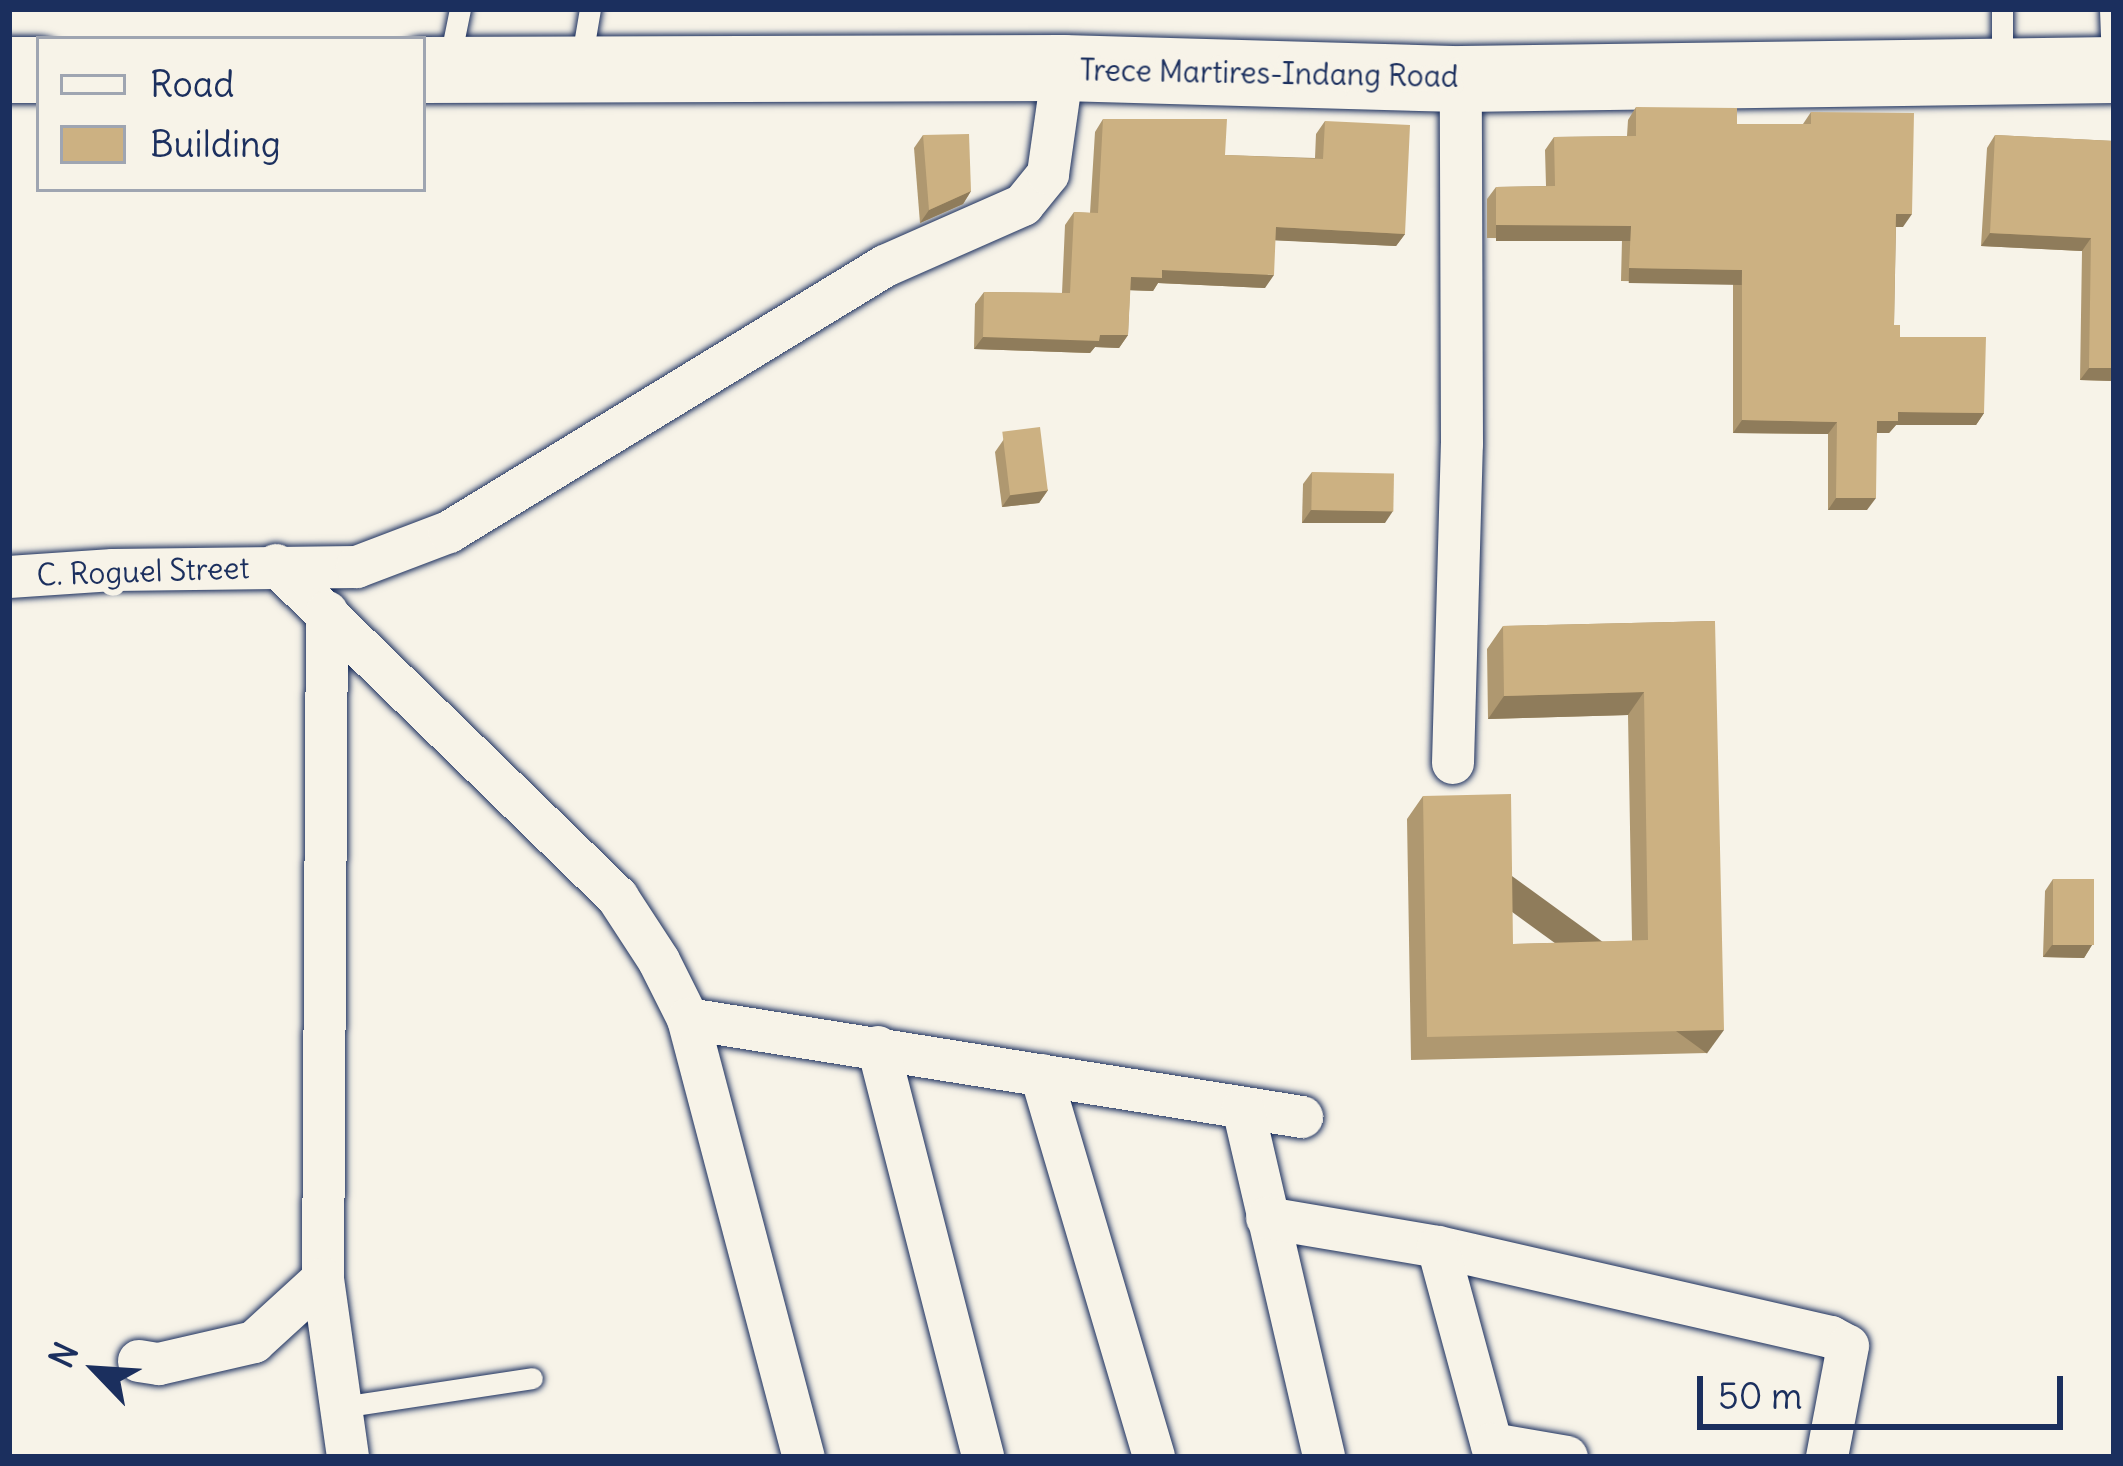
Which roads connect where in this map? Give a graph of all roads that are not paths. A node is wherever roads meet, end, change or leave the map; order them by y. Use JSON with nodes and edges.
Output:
{"nodes":[{"id":1,"x":585,"y":39,"type":"edge"},
{"id":2,"x":2002,"y":40,"type":"edge"},
{"id":3,"x":444,"y":49,"type":"edge"},
{"id":4,"x":2112,"y":50,"type":"edge"},
{"id":5,"x":1063,"y":68,"type":"junction"},
{"id":6,"x":1461,"y":79,"type":"junction"},
{"id":7,"x":276,"y":566,"type":"junction"},
{"id":8,"x":9,"y":577,"type":"edge"},
{"id":9,"x":327,"y":612,"type":"junction"},
{"id":10,"x":1453,"y":763,"type":"dead end"},
{"id":11,"x":688,"y":1019,"type":"junction"},
{"id":12,"x":878,"y":1047,"type":"junction"},
{"id":13,"x":1041,"y":1075,"type":"junction"},
{"id":14,"x":1243,"y":1108,"type":"junction"},
{"id":15,"x":1301,"y":1117,"type":"dead end"},
{"id":16,"x":1267,"y":1218,"type":"junction"},
{"id":17,"x":1438,"y":1247,"type":"junction"},
{"id":18,"x":323,"y":1279,"type":"junction"},
{"id":19,"x":139,"y":1361,"type":"dead end"},
{"id":20,"x":532,"y":1378,"type":"dead end"},
{"id":21,"x":341,"y":1408,"type":"junction"},
{"id":22,"x":1494,"y":1450,"type":"edge"},
{"id":23,"x":349,"y":1457,"type":"edge"},
{"id":24,"x":804,"y":1457,"type":"edge"},
{"id":25,"x":983,"y":1457,"type":"edge"},
{"id":26,"x":1154,"y":1457,"type":"edge"},
{"id":27,"x":1324,"y":1457,"type":"edge"},
{"id":28,"x":1567,"y":1457,"type":"edge"},
{"id":29,"x":1827,"y":1457,"type":"edge"}],
"edges":[{"from":1,"to":3,"type":"main road","name":"Trece Martires-Indang Road"},
{"from":1,"to":5,"type":"main road","name":"Trece Martires-Indang Road"},
{"from":2,"to":4,"type":"main road","name":"Trece Martires-Indang Road"},
{"from":2,"to":6,"type":"main road","name":"Trece Martires-Indang Road"},
{"from":5,"to":6,"type":"main road","name":"Trece Martires-Indang Road"},
{"from":5,"to":7,"type":"street","name":"C. Roguel Street"},
{"from":6,"to":10,"type":"street"},
{"from":7,"to":8,"type":"street","name":"C. Roguel Street"},
{"from":7,"to":9,"type":"street"},
{"from":9,"to":11,"type":"street"},
{"from":9,"to":18,"type":"street"},
{"from":11,"to":12,"type":"street"},
{"from":11,"to":24,"type":"street"},
{"from":12,"to":13,"type":"street"},
{"from":12,"to":25,"type":"street"},
{"from":13,"to":14,"type":"street"},
{"from":13,"to":26,"type":"street"},
{"from":14,"to":15,"type":"street"},
{"from":14,"to":16,"type":"street"},
{"from":16,"to":17,"type":"street"},
{"from":16,"to":27,"type":"street"},
{"from":17,"to":22,"type":"street"},
{"from":17,"to":29,"type":"street"},
{"from":18,"to":19,"type":"street"},
{"from":18,"to":21,"type":"street"},
{"from":20,"to":21,"type":"lane"},
{"from":21,"to":23,"type":"street"},
{"from":22,"to":28,"type":"street"}]}
